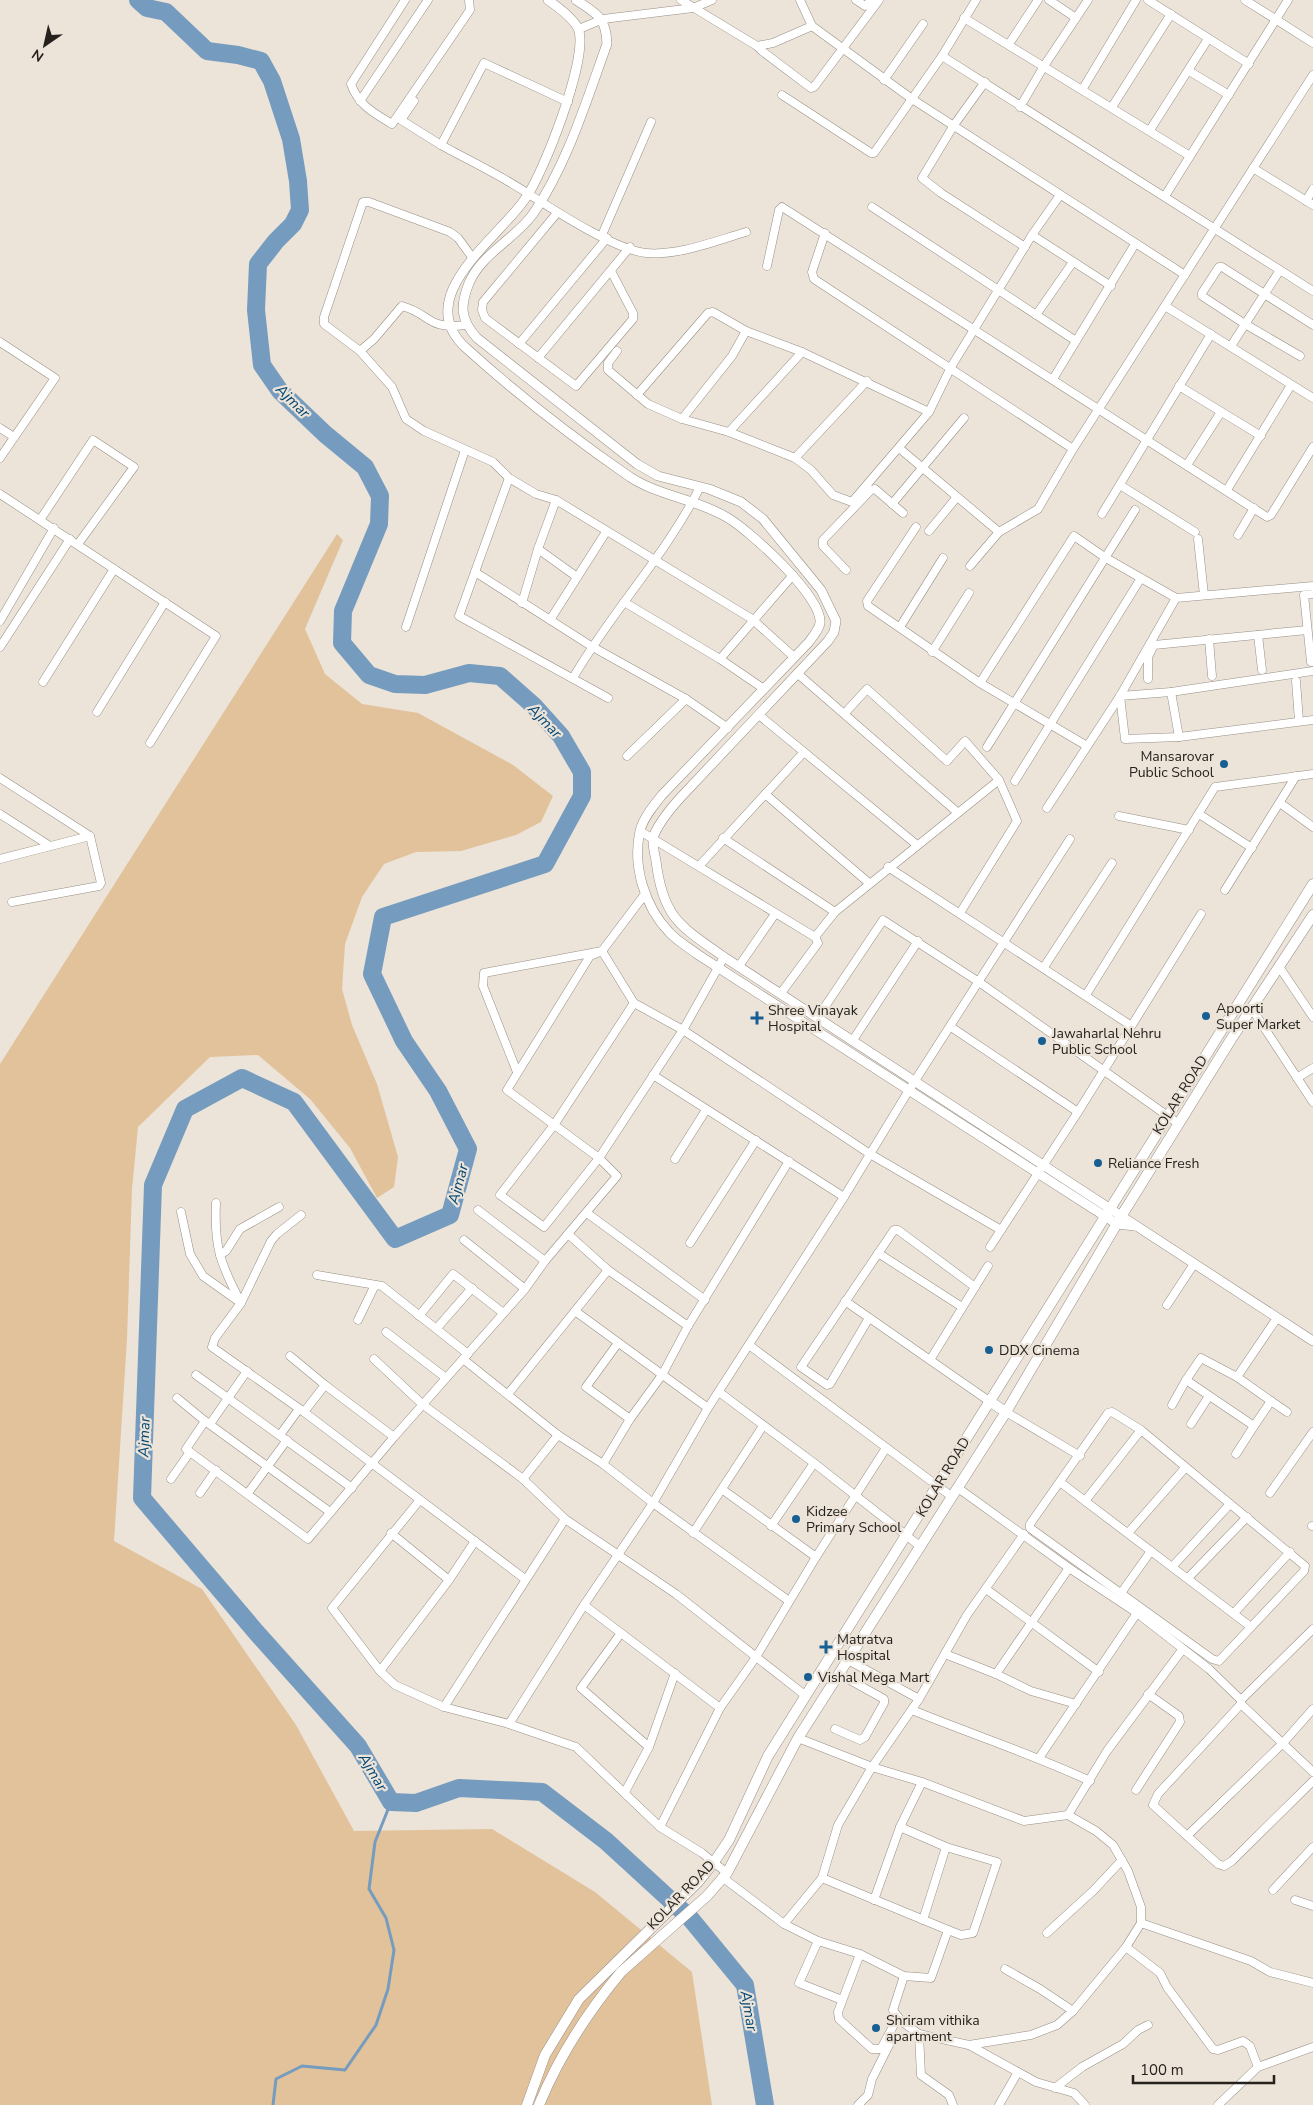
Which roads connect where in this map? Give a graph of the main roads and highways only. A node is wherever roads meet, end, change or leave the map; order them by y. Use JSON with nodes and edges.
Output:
{"nodes":[{"id":1,"x":1313,"y":884,"type":"edge"},
{"id":2,"x":1313,"y":915,"type":"edge"},
{"id":3,"x":989,"y":1401,"type":"junction"},
{"id":4,"x":1006,"y":1412,"type":"junction"},
{"id":5,"x":527,"y":2105,"type":"edge"},
{"id":6,"x":539,"y":2105,"type":"edge"}],
"edges":[{"from":1,"to":3,"type":"main road","name":"KOLAR ROAD"},
{"from":2,"to":4,"type":"main road","name":"KOLAR ROAD"},
{"from":3,"to":4,"type":"main road"},
{"from":3,"to":5,"type":"main road","name":"KOLAR ROAD"},
{"from":4,"to":6,"type":"main road","name":"KOLAR ROAD"}]}
